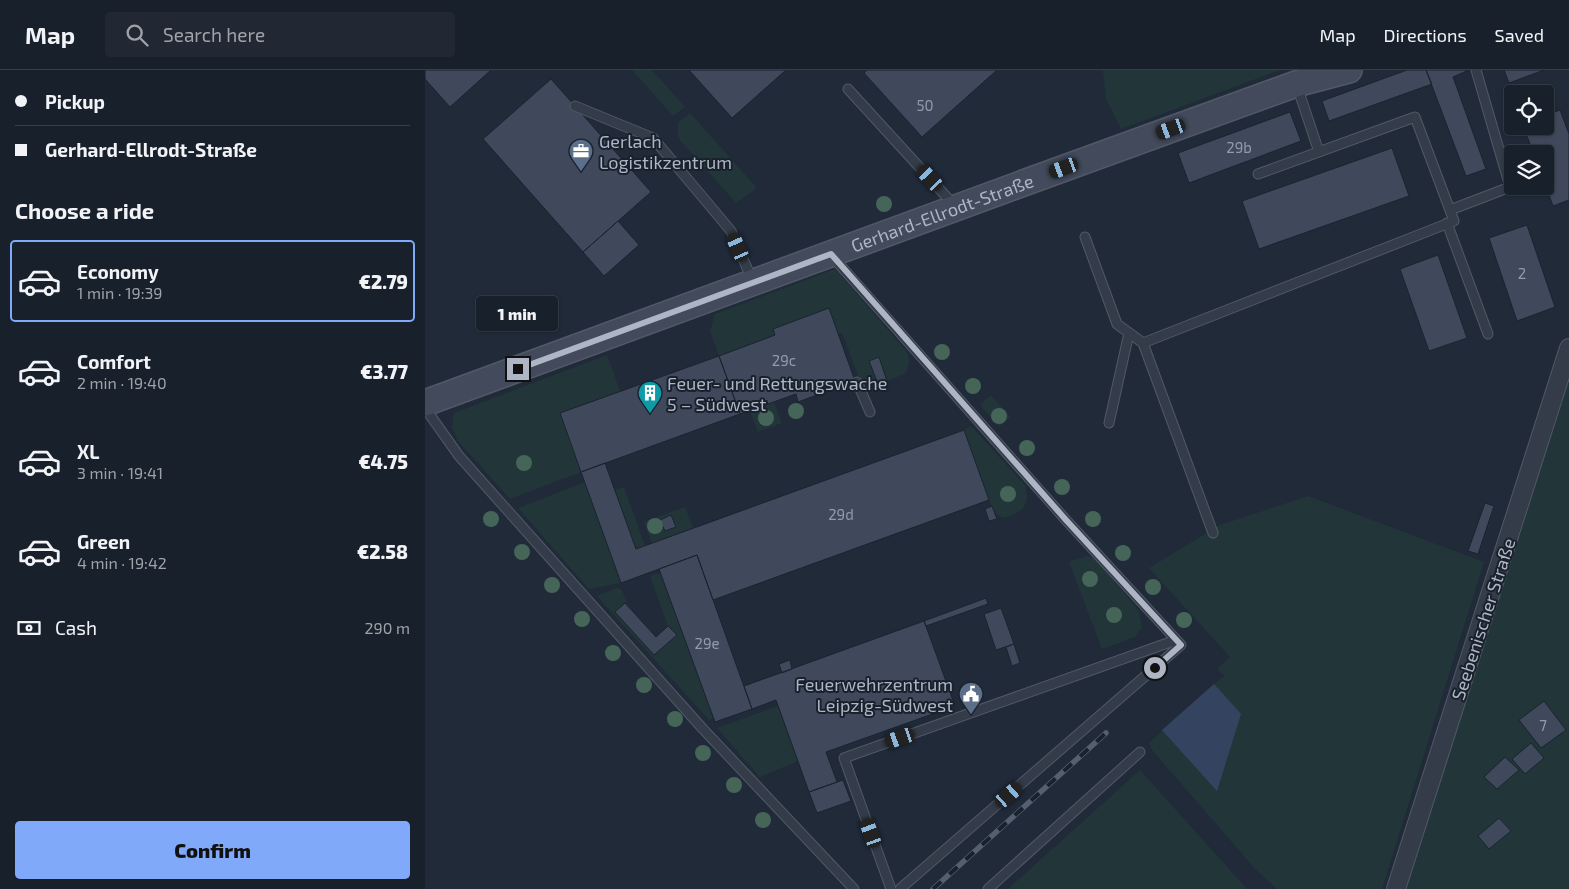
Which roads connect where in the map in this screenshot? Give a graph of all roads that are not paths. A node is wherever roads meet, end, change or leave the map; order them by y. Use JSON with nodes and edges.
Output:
{"nodes":[{"id":1,"x":1349,"y":70,"type":"edge"},
{"id":2,"x":1477,"y":70,"type":"edge"},
{"id":3,"x":1296,"y":84,"type":"junction"},
{"id":4,"x":848,"y":89,"type":"dead end"},
{"id":5,"x":575,"y":106,"type":"dead end"},
{"id":6,"x":1319,"y":152,"type":"junction"},
{"id":7,"x":1258,"y":174,"type":"dead end"},
{"id":8,"x":956,"y":207,"type":"junction"},
{"id":9,"x":1450,"y":210,"type":"junction"},
{"id":10,"x":1447,"y":224,"type":"junction"},
{"id":11,"x":1085,"y":237,"type":"dead end"},
{"id":12,"x":831,"y":254,"type":"junction"},
{"id":13,"x":753,"y":282,"type":"junction"},
{"id":14,"x":1129,"y":333,"type":"junction"},
{"id":15,"x":1488,"y":334,"type":"dead end"},
{"id":16,"x":1143,"y":343,"type":"junction"},
{"id":17,"x":1569,"y":348,"type":"edge"},
{"id":18,"x":857,"y":382,"type":"dead end"},
{"id":19,"x":425,"y":403,"type":"edge"},
{"id":20,"x":425,"y":408,"type":"edge"},
{"id":21,"x":870,"y":412,"type":"dead end"},
{"id":22,"x":1109,"y":423,"type":"dead end"},
{"id":23,"x":1213,"y":533,"type":"dead end"},
{"id":24,"x":1176,"y":640,"type":"junction"},
{"id":25,"x":1139,"y":752,"type":"dead end"},
{"id":26,"x":854,"y":889,"type":"edge"},
{"id":27,"x":891,"y":889,"type":"edge"},
{"id":28,"x":902,"y":889,"type":"edge"},
{"id":29,"x":988,"y":889,"type":"edge"},
{"id":30,"x":1396,"y":889,"type":"edge"}],
"edges":[{"from":1,"to":3,"type":"main road","name":"Gerhard-Ellrodt-Straße"},
{"from":2,"to":9,"type":"lane"},
{"from":3,"to":6,"type":"lane"},
{"from":3,"to":8,"type":"main road","name":"Gerhard-Ellrodt-Straße"},
{"from":4,"to":8,"type":"lane"},
{"from":5,"to":13,"type":"lane"},
{"from":6,"to":7,"type":"lane"},
{"from":6,"to":9,"type":"lane"},
{"from":8,"to":12,"type":"main road","name":"Gerhard-Ellrodt-Straße"},
{"from":9,"to":10,"type":"lane"},
{"from":10,"to":15,"type":"lane"},
{"from":10,"to":16,"type":"lane"},
{"from":11,"to":14,"type":"lane"},
{"from":12,"to":13,"type":"main road","name":"Gerhard-Ellrodt-Straße"},
{"from":12,"to":24,"type":"lane"},
{"from":13,"to":19,"type":"main road","name":"Gerhard-Ellrodt-Straße"},
{"from":14,"to":16,"type":"lane"},
{"from":14,"to":22,"type":"lane"},
{"from":16,"to":23,"type":"lane"},
{"from":17,"to":30,"type":"street","name":"Seebenischer Straße"},
{"from":18,"to":21,"type":"lane"},
{"from":20,"to":26,"type":"lane"},
{"from":24,"to":27,"type":"lane"},
{"from":24,"to":28,"type":"lane"},
{"from":25,"to":29,"type":"lane"}]}
